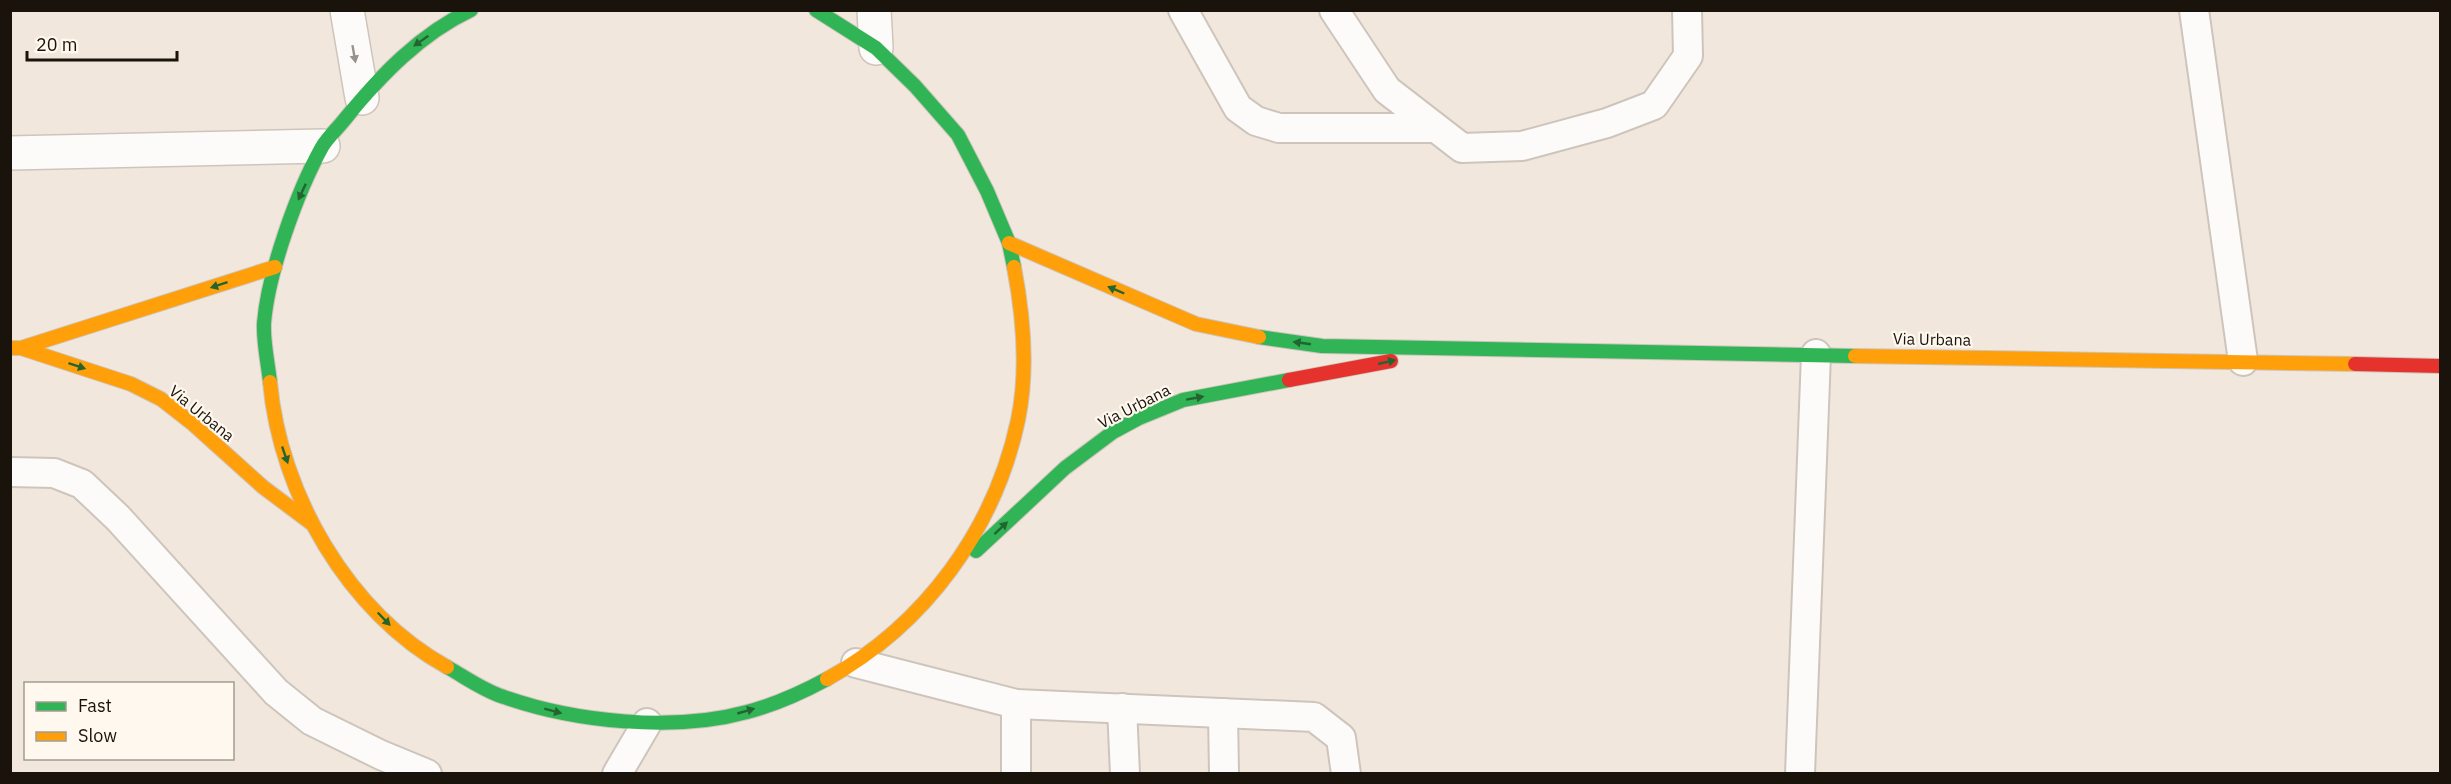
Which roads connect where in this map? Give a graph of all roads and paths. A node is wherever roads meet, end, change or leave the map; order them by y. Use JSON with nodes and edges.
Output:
{"nodes":[{"id":1,"x":347,"y":10,"type":"edge"},
{"id":2,"x":471,"y":10,"type":"edge"},
{"id":3,"x":816,"y":10,"type":"edge"},
{"id":4,"x":874,"y":10,"type":"edge"},
{"id":5,"x":1184,"y":10,"type":"edge"},
{"id":6,"x":1334,"y":10,"type":"edge"},
{"id":7,"x":1687,"y":10,"type":"edge"},
{"id":8,"x":2194,"y":10,"type":"edge"},
{"id":9,"x":876,"y":48,"type":"junction"},
{"id":10,"x":362,"y":98,"type":"junction"},
{"id":11,"x":1435,"y":128,"type":"junction"},
{"id":12,"x":323,"y":146,"type":"junction"},
{"id":13,"x":10,"y":153,"type":"edge"},
{"id":14,"x":1009,"y":243,"type":"junction"},
{"id":15,"x":275,"y":267,"type":"junction"},
{"id":16,"x":16,"y":348,"type":"edge"},
{"id":17,"x":1424,"y":348,"type":"junction"},
{"id":18,"x":1816,"y":354,"type":"junction"},
{"id":19,"x":2243,"y":361,"type":"junction"},
{"id":20,"x":2440,"y":366,"type":"edge"},
{"id":21,"x":10,"y":472,"type":"edge"},
{"id":22,"x":310,"y":523,"type":"junction"},
{"id":23,"x":943,"y":582,"type":"junction"},
{"id":24,"x":856,"y":663,"type":"junction"},
{"id":25,"x":1016,"y":704,"type":"junction"},
{"id":26,"x":1122,"y":708,"type":"junction"},
{"id":27,"x":1223,"y":713,"type":"junction"},
{"id":28,"x":647,"y":723,"type":"junction"},
{"id":29,"x":428,"y":774,"type":"edge"},
{"id":30,"x":616,"y":774,"type":"edge"},
{"id":31,"x":1016,"y":774,"type":"edge"},
{"id":32,"x":1125,"y":774,"type":"edge"},
{"id":33,"x":1224,"y":774,"type":"edge"},
{"id":34,"x":1346,"y":774,"type":"edge"},
{"id":35,"x":1800,"y":774,"type":"edge"}],
"edges":[{"from":1,"to":10,"type":"street","one_way":true},
{"from":2,"to":10,"type":"main road","one_way":true},
{"from":3,"to":9,"type":"main road"},
{"from":4,"to":9,"type":"street"},
{"from":5,"to":11,"type":"lane"},
{"from":6,"to":11,"type":"lane"},
{"from":7,"to":11,"type":"lane"},
{"from":8,"to":19,"type":"lane"},
{"from":9,"to":14,"type":"main road"},
{"from":10,"to":12,"type":"main road"},
{"from":12,"to":13,"type":"street"},
{"from":12,"to":15,"type":"main road","one_way":true},
{"from":17,"to":14,"type":"main road","name":"Via Urbana","one_way":true},
{"from":14,"to":23,"type":"main road"},
{"from":15,"to":16,"type":"main road","name":"Via Urbana","one_way":true},
{"from":15,"to":22,"type":"main road","one_way":true},
{"from":16,"to":22,"type":"main road","name":"Via Urbana","one_way":true},
{"from":17,"to":18,"type":"main road","name":"Via Urbana"},
{"from":23,"to":17,"type":"main road","name":"Via Urbana","one_way":true},
{"from":18,"to":19,"type":"main road","name":"Via Urbana"},
{"from":18,"to":35,"type":"lane"},
{"from":19,"to":20,"type":"main road","name":"Via Urbana"},
{"from":21,"to":29,"type":"lane"},
{"from":22,"to":28,"type":"main road","one_way":true},
{"from":23,"to":24,"type":"main road"},
{"from":24,"to":25,"type":"lane"},
{"from":28,"to":24,"type":"main road","one_way":true},
{"from":25,"to":26,"type":"lane"},
{"from":25,"to":31,"type":"lane"},
{"from":26,"to":27,"type":"lane"},
{"from":26,"to":32,"type":"lane"},
{"from":27,"to":33,"type":"lane"},
{"from":27,"to":34,"type":"lane"},
{"from":28,"to":30,"type":"lane"}]}
